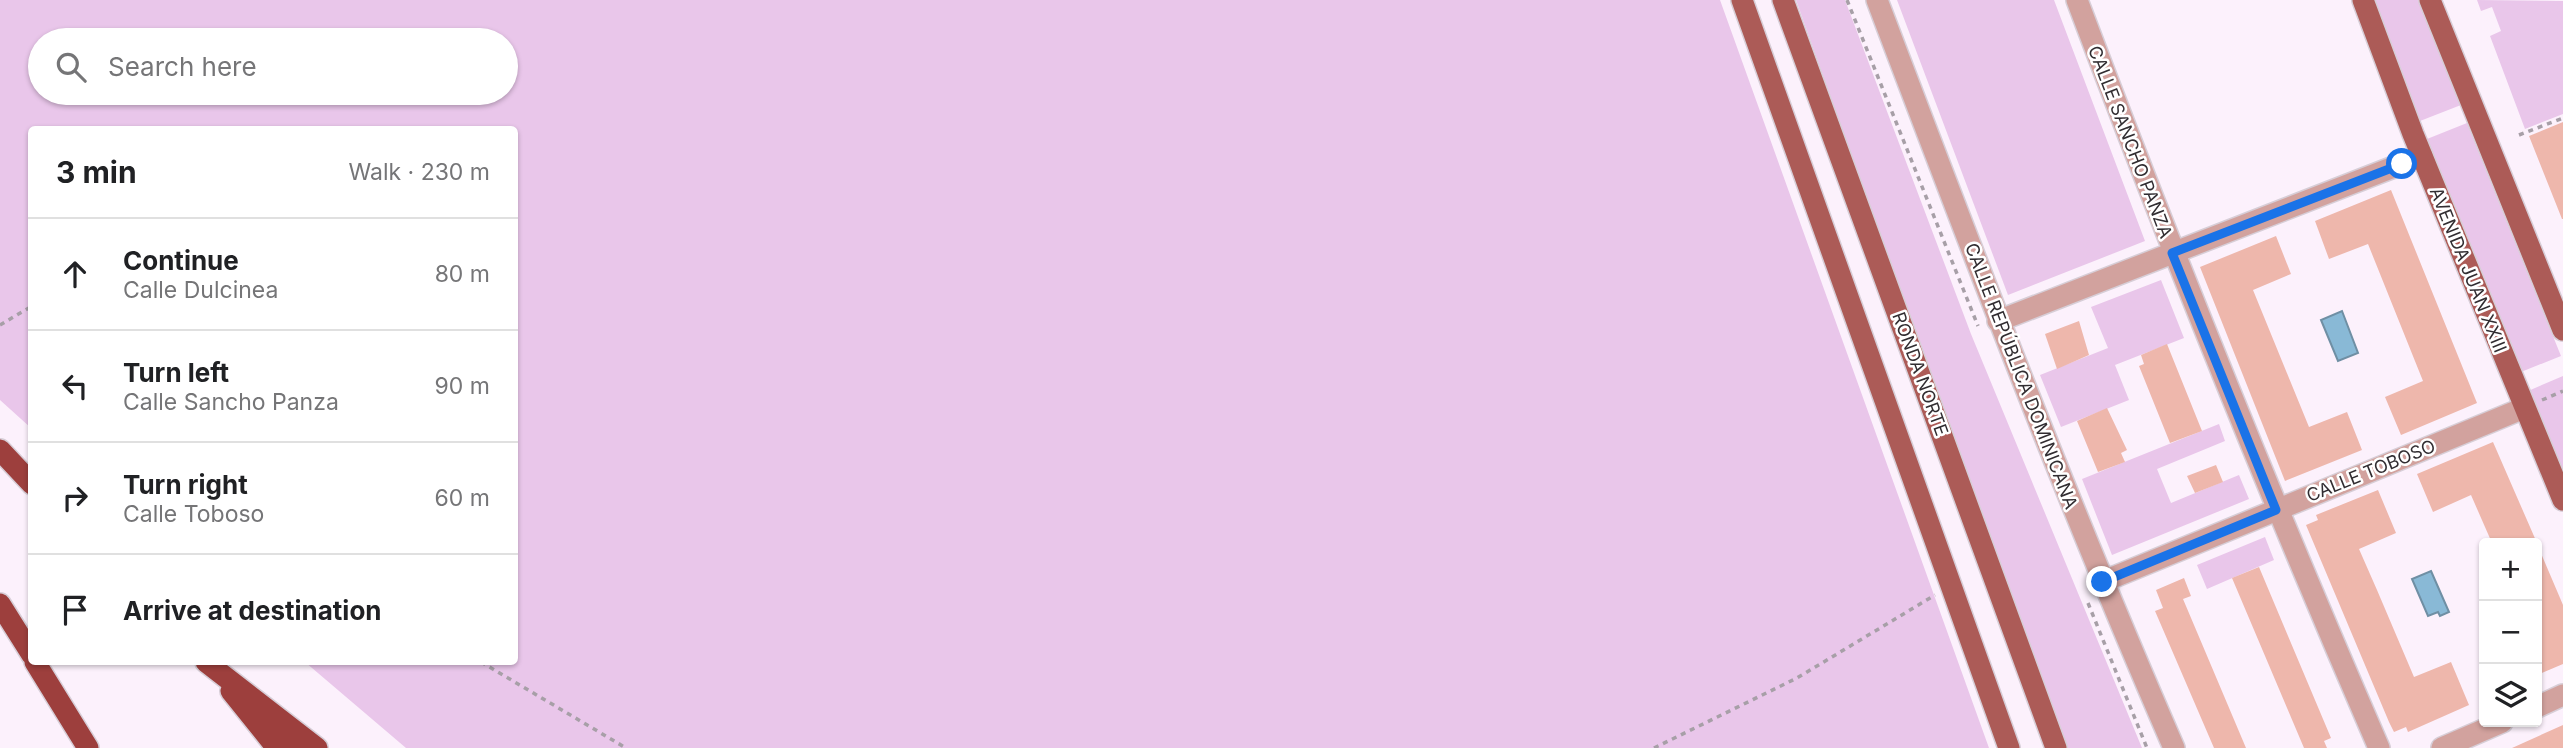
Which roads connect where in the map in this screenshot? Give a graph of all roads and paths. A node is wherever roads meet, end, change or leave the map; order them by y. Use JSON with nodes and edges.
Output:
{"nodes":[{"id":1,"x":1742,"y":0,"type":"edge"},
{"id":2,"x":1783,"y":0,"type":"edge"},
{"id":3,"x":1877,"y":0,"type":"edge"},
{"id":4,"x":2077,"y":0,"type":"edge"},
{"id":5,"x":2363,"y":0,"type":"edge"},
{"id":6,"x":2430,"y":0,"type":"edge"},
{"id":7,"x":2563,"y":118,"type":"edge"},
{"id":8,"x":2519,"y":135,"type":"dead end"},
{"id":9,"x":2422,"y":156,"type":"junction"},
{"id":10,"x":2172,"y":253,"type":"junction"},
{"id":11,"x":28,"y":308,"type":"edge"},
{"id":12,"x":1998,"y":321,"type":"junction"},
{"id":13,"x":1,"y":324,"type":"edge"},
{"id":14,"x":2563,"y":330,"type":"edge"},
{"id":15,"x":2524,"y":408,"type":"junction"},
{"id":16,"x":0,"y":450,"type":"edge"},
{"id":17,"x":28,"y":481,"type":"edge"},
{"id":18,"x":2563,"y":500,"type":"edge"},
{"id":19,"x":2276,"y":510,"type":"junction"},
{"id":20,"x":2102,"y":582,"type":"junction"},
{"id":21,"x":1951,"y":586,"type":"junction"},
{"id":22,"x":0,"y":604,"type":"edge"},
{"id":23,"x":28,"y":649,"type":"edge"},
{"id":24,"x":37,"y":665,"type":"edge"},
{"id":25,"x":209,"y":665,"type":"edge"},
{"id":26,"x":210,"y":665,"type":"edge"},
{"id":27,"x":210,"y":665,"type":"edge"},
{"id":28,"x":210,"y":665,"type":"edge"},
{"id":29,"x":211,"y":665,"type":"edge"},
{"id":30,"x":211,"y":665,"type":"edge"},
{"id":31,"x":486,"y":665,"type":"edge"},
{"id":32,"x":2563,"y":695,"type":"edge"},
{"id":33,"x":2542,"y":705,"type":"edge"},
{"id":34,"x":2490,"y":727,"type":"edge"},
{"id":35,"x":88,"y":748,"type":"edge"},
{"id":36,"x":275,"y":748,"type":"edge"},
{"id":37,"x":292,"y":748,"type":"edge"},
{"id":38,"x":298,"y":748,"type":"edge"},
{"id":39,"x":305,"y":748,"type":"edge"},
{"id":40,"x":311,"y":748,"type":"edge"},
{"id":41,"x":317,"y":748,"type":"edge"},
{"id":42,"x":626,"y":748,"type":"edge"},
{"id":43,"x":1654,"y":748,"type":"edge"},
{"id":44,"x":2009,"y":748,"type":"edge"},
{"id":45,"x":2056,"y":748,"type":"edge"},
{"id":46,"x":2174,"y":748,"type":"edge"},
{"id":47,"x":2379,"y":748,"type":"edge"},
{"id":48,"x":2442,"y":748,"type":"edge"}],
"edges":[{"from":1,"to":21,"type":"main road"},
{"from":2,"to":45,"type":"main road","name":"RONDA NORTE"},
{"from":3,"to":12,"type":"street","name":"CALLE REPÚBLICA DOMINICANA"},
{"from":4,"to":10,"type":"street","name":"CALLE SANCHO PANZA"},
{"from":5,"to":9,"type":"main road","name":"AVENIDA JUAN XXIII"},
{"from":6,"to":14,"type":"main road"},
{"from":7,"to":8,"type":"path"},
{"from":9,"to":10,"type":"street"},
{"from":9,"to":15,"type":"main road","name":"AVENIDA JUAN XXIII"},
{"from":10,"to":12,"type":"street"},
{"from":10,"to":19,"type":"street","name":"CALLE SANCHO PANZA"},
{"from":11,"to":13,"type":"path"},
{"from":12,"to":20,"type":"street","name":"CALLE REPÚBLICA DOMINICANA"},
{"from":15,"to":18,"type":"main road","name":"AVENIDA JUAN XXIII"},
{"from":15,"to":19,"type":"street","name":"CALLE TOBOSO"},
{"from":16,"to":17,"type":"highway"},
{"from":19,"to":20,"type":"street","name":"CALLE TOBOSO"},
{"from":19,"to":47,"type":"street","name":"CALLE SANCHO PANZA"},
{"from":20,"to":46,"type":"street","name":"CALLE REPÚBLICA DOMINICANA"},
{"from":21,"to":43,"type":"path"},
{"from":21,"to":44,"type":"main road"},
{"from":22,"to":23,"type":"highway"},
{"from":24,"to":35,"type":"highway"},
{"from":25,"to":36,"type":"highway"},
{"from":26,"to":37,"type":"highway"},
{"from":27,"to":38,"type":"highway"},
{"from":28,"to":39,"type":"highway"},
{"from":29,"to":40,"type":"highway"},
{"from":30,"to":41,"type":"highway"},
{"from":31,"to":42,"type":"path"},
{"from":32,"to":33,"type":"street"},
{"from":34,"to":48,"type":"street"}]}
